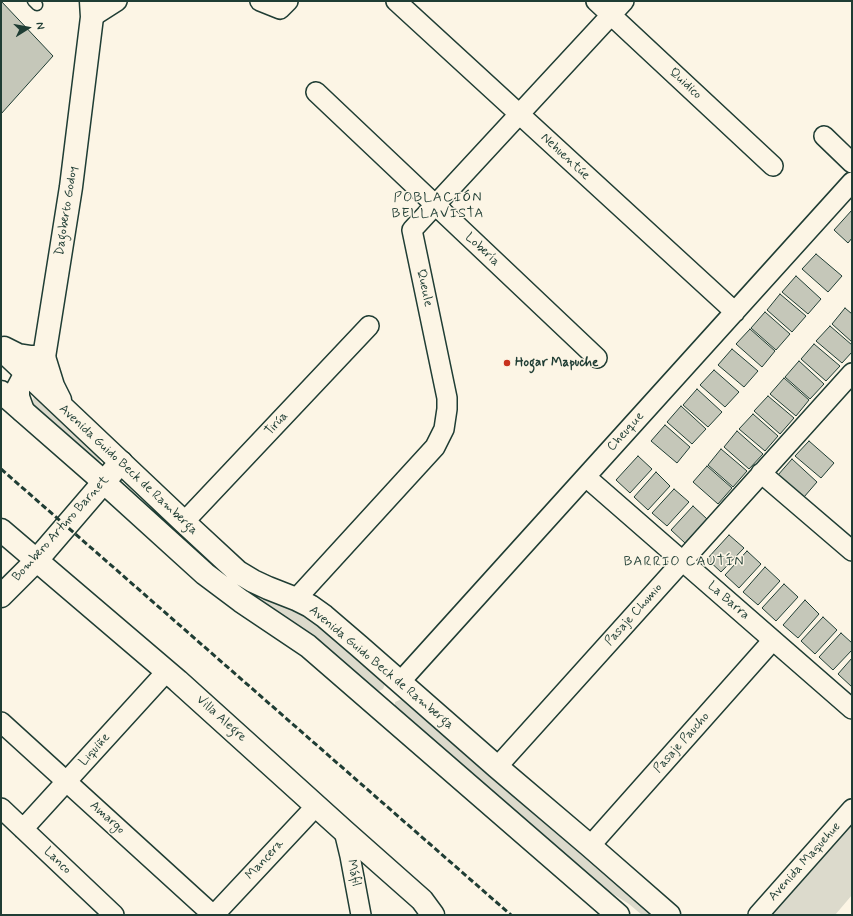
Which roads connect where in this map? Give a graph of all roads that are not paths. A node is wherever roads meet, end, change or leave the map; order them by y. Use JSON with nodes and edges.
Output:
{"nodes":[{"id":1,"x":117,"y":1,"type":"edge"},
{"id":2,"x":260,"y":1,"type":"edge"},
{"id":3,"x":288,"y":1,"type":"edge"},
{"id":4,"x":396,"y":1,"type":"edge"},
{"id":5,"x":596,"y":1,"type":"edge"},
{"id":6,"x":624,"y":1,"type":"edge"},
{"id":7,"x":91,"y":9,"type":"edge"},
{"id":8,"x":611,"y":15,"type":"junction"},
{"id":9,"x":316,"y":92,"type":"dead end"},
{"id":10,"x":519,"y":114,"type":"junction"},
{"id":11,"x":824,"y":136,"type":"dead end"},
{"id":12,"x":852,"y":163,"type":"edge"},
{"id":13,"x":774,"y":166,"type":"dead end"},
{"id":14,"x":852,"y":182,"type":"edge"},
{"id":15,"x":435,"y":206,"type":"junction"},
{"id":16,"x":734,"y":312,"type":"junction"},
{"id":17,"x":370,"y":326,"type":"dead end"},
{"id":18,"x":1,"y":348,"type":"edge"},
{"id":19,"x":44,"y":357,"type":"junction"},
{"id":20,"x":597,"y":358,"type":"dead end"},
{"id":21,"x":26,"y":373,"type":"junction"},
{"id":22,"x":852,"y":373,"type":"edge"},
{"id":23,"x":1,"y":392,"type":"edge"},
{"id":24,"x":23,"y":411,"type":"junction"},
{"id":25,"x":68,"y":413,"type":"junction"},
{"id":26,"x":121,"y":462,"type":"junction"},
{"id":27,"x":761,"y":473,"type":"junction"},
{"id":28,"x":586,"y":477,"type":"junction"},
{"id":29,"x":104,"y":482,"type":"junction"},
{"id":30,"x":184,"y":522,"type":"junction"},
{"id":31,"x":1,"y":530,"type":"edge"},
{"id":32,"x":852,"y":551,"type":"edge"},
{"id":33,"x":36,"y":561,"type":"junction"},
{"id":34,"x":682,"y":561,"type":"junction"},
{"id":35,"x":1,"y":596,"type":"edge"},
{"id":36,"x":296,"y":598,"type":"junction"},
{"id":37,"x":773,"y":640,"type":"junction"},
{"id":38,"x":167,"y":671,"type":"junction"},
{"id":39,"x":400,"y":682,"type":"junction"},
{"id":40,"x":379,"y":708,"type":"junction"},
{"id":41,"x":852,"y":709,"type":"edge"},
{"id":42,"x":1,"y":722,"type":"edge"},
{"id":43,"x":496,"y":767,"type":"junction"},
{"id":44,"x":67,"y":782,"type":"junction"},
{"id":45,"x":316,"y":806,"type":"junction"},
{"id":46,"x":1,"y":808,"type":"edge"},
{"id":47,"x":852,"y":809,"type":"edge"},
{"id":48,"x":23,"y":829,"type":"junction"},
{"id":49,"x":344,"y":831,"type":"junction"},
{"id":50,"x":590,"y":846,"type":"junction"},
{"id":51,"x":114,"y":915,"type":"edge"},
{"id":52,"x":214,"y":915,"type":"edge"},
{"id":53,"x":361,"y":915,"type":"edge"},
{"id":54,"x":433,"y":915,"type":"edge"},
{"id":55,"x":618,"y":915,"type":"edge"},
{"id":56,"x":669,"y":915,"type":"edge"},
{"id":57,"x":758,"y":915,"type":"edge"}],
"edges":[{"from":1,"to":7,"type":"street"},
{"from":2,"to":3,"type":"street"},
{"from":4,"to":10,"type":"street","name":"Nehuentúe"},
{"from":5,"to":8,"type":"street","name":"Quidico"},
{"from":6,"to":8,"type":"street","name":"Queule"},
{"from":7,"to":19,"type":"main road","name":"Dagoberto Godoy"},
{"from":8,"to":10,"type":"street","name":"Queule"},
{"from":8,"to":13,"type":"street","name":"Quidico"},
{"from":9,"to":15,"type":"street","name":"Lobería"},
{"from":10,"to":15,"type":"street","name":"Queule"},
{"from":10,"to":16,"type":"street","name":"Nehuentúe"},
{"from":11,"to":12,"type":"street"},
{"from":14,"to":16,"type":"street","name":"Cheuque"},
{"from":15,"to":20,"type":"street","name":"Lobería"},
{"from":15,"to":36,"type":"street","name":"Queule"},
{"from":16,"to":28,"type":"street","name":"Cheuque"},
{"from":17,"to":30,"type":"street","name":"Tirúa"},
{"from":18,"to":19,"type":"main road"},
{"from":18,"to":21,"type":"main road","name":"Avenida Guido Beck de Ramberga"},
{"from":19,"to":21,"type":"main road"},
{"from":19,"to":25,"type":"main road"},
{"from":21,"to":24,"type":"main road"},
{"from":21,"to":25,"type":"main road","name":"Avenida Guido Beck de Ramberga"},
{"from":22,"to":27,"type":"street","name":"Pasaje Chomio"},
{"from":23,"to":24,"type":"main road","name":"Avenida Guido Beck de Ramberga"},
{"from":24,"to":29,"type":"main road","name":"Avenida Guido Beck de Ramberga"},
{"from":25,"to":26,"type":"main road","name":"Avenida Guido Beck de Ramberga"},
{"from":26,"to":29,"type":"main road","name":"Bombero Arturo Barnet"},
{"from":26,"to":30,"type":"main road","name":"Avenida Guido Beck de Ramberga"},
{"from":27,"to":32,"type":"street"},
{"from":27,"to":34,"type":"street","name":"Pasaje Chomio"},
{"from":28,"to":34,"type":"street","name":"La Barra"},
{"from":28,"to":39,"type":"street","name":"Cheuque"},
{"from":29,"to":33,"type":"main road","name":"Bombero Arturo Barnet"},
{"from":29,"to":40,"type":"main road","name":"Avenida Guido Beck de Ramberga"},
{"from":30,"to":36,"type":"main road","name":"Avenida Guido Beck de Ramberga"},
{"from":31,"to":33,"type":"main road","name":"Villa Alegre"},
{"from":33,"to":35,"type":"main road","name":"Bombero Arturo Barnet"},
{"from":33,"to":38,"type":"main road","name":"Villa Alegre"},
{"from":34,"to":37,"type":"street","name":"La Barra"},
{"from":34,"to":43,"type":"street","name":"Pasaje Chomio"},
{"from":36,"to":39,"type":"main road","name":"Avenida Guido Beck de Ramberga"},
{"from":37,"to":41,"type":"street","name":"La Barra"},
{"from":37,"to":50,"type":"street","name":"Pasaje Paucho"},
{"from":38,"to":44,"type":"street","name":"Liquiñe"},
{"from":38,"to":45,"type":"main road","name":"Villa Alegre"},
{"from":39,"to":40,"type":"main road"},
{"from":39,"to":43,"type":"main road","name":"Avenida Guido Beck de Ramberga"},
{"from":40,"to":55,"type":"main road","name":"Avenida Guido Beck de Ramberga"},
{"from":42,"to":44,"type":"street","name":"Amargo"},
{"from":43,"to":50,"type":"main road","name":"Avenida Guido Beck de Ramberga"},
{"from":44,"to":48,"type":"street","name":"Liquiñe"},
{"from":44,"to":52,"type":"street","name":"Amargo"},
{"from":45,"to":49,"type":"main road","name":"Villa Alegre"},
{"from":45,"to":52,"type":"street","name":"Mancera"},
{"from":46,"to":48,"type":"street","name":"Lanco"},
{"from":47,"to":57,"type":"street","name":"Avenida Maquehue"},
{"from":48,"to":51,"type":"street","name":"Lanco"},
{"from":49,"to":53,"type":"street","name":"Máfil"},
{"from":49,"to":54,"type":"main road","name":"Villa Alegre"},
{"from":50,"to":56,"type":"main road","name":"Avenida Guido Beck de Ramberga"}]}
